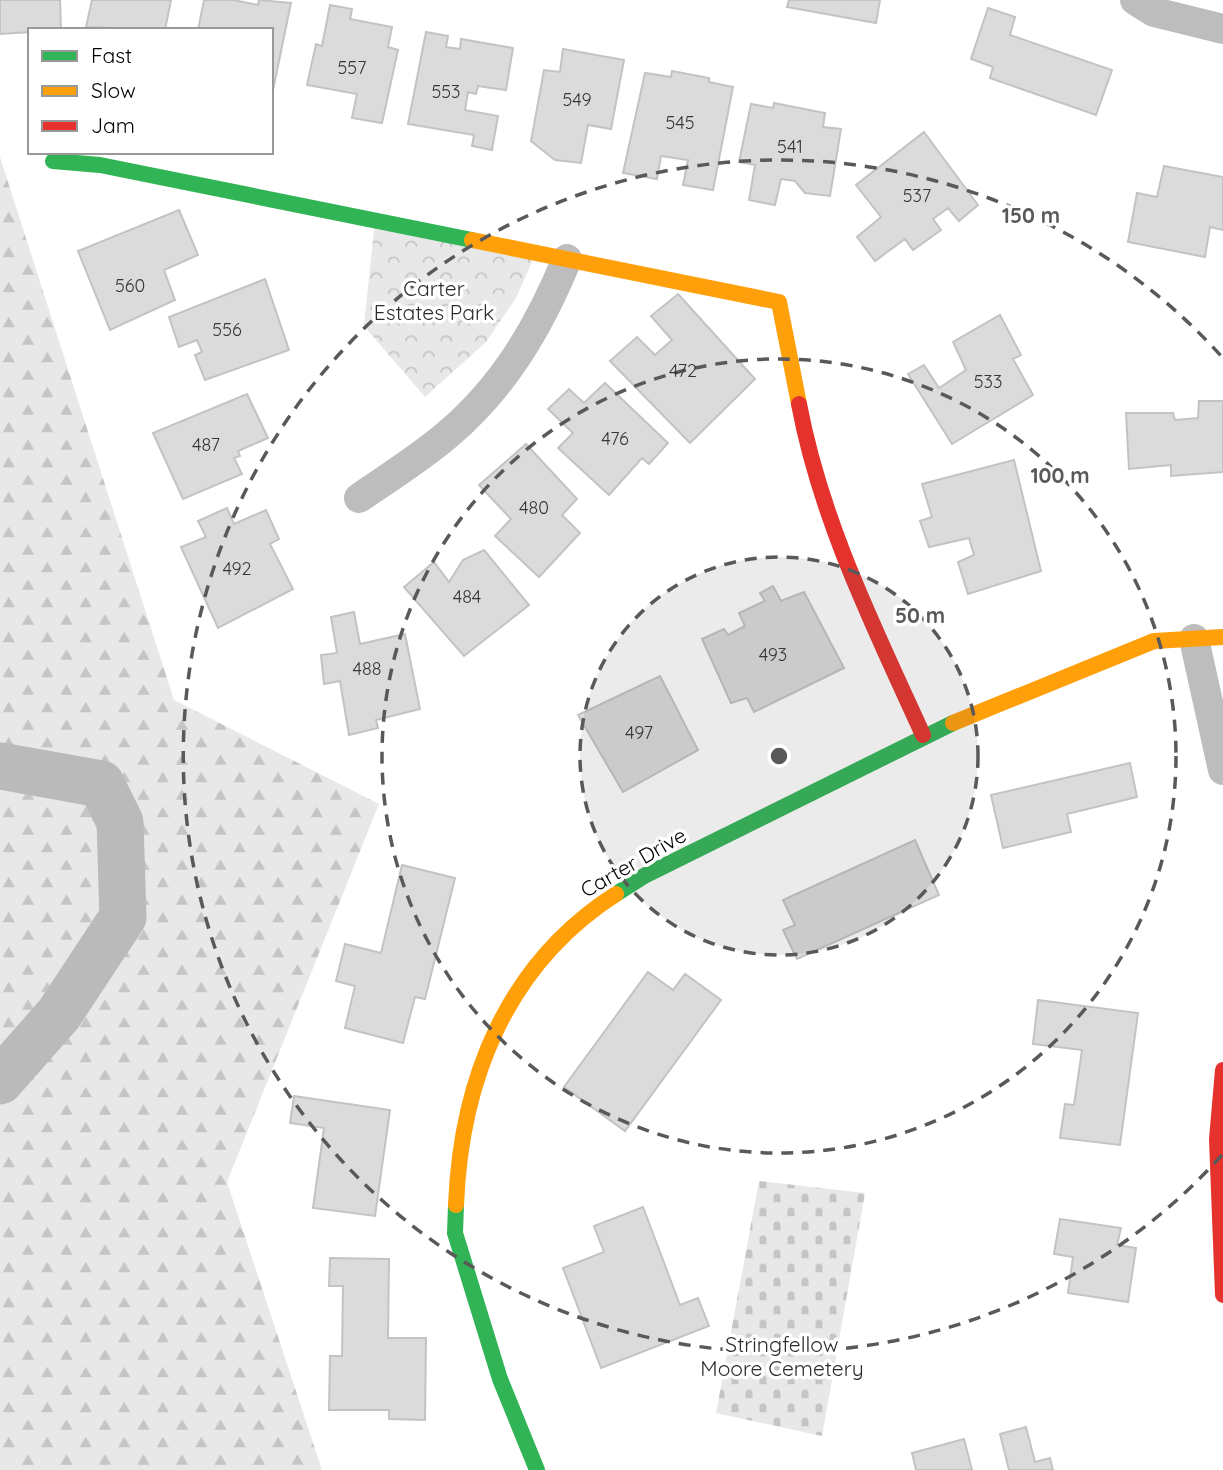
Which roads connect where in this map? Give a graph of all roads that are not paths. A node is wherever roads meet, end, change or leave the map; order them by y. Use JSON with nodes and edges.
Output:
{"nodes":[{"id":1,"x":1135,"y":0,"type":"edge"},
{"id":2,"x":1223,"y":29,"type":"edge"},
{"id":3,"x":53,"y":161,"type":"dead end"},
{"id":4,"x":567,"y":259,"type":"junction"},
{"id":5,"x":359,"y":498,"type":"dead end"},
{"id":6,"x":1223,"y":637,"type":"edge"},
{"id":7,"x":1194,"y":639,"type":"junction"},
{"id":8,"x":922,"y":735,"type":"junction"},
{"id":9,"x":1223,"y":770,"type":"edge"},
{"id":10,"x":1223,"y":1070,"type":"edge"},
{"id":11,"x":1223,"y":1295,"type":"edge"},
{"id":12,"x":537,"y":1470,"type":"edge"}],
"edges":[{"from":1,"to":2,"type":"street"},
{"from":3,"to":4,"type":"street"},
{"from":4,"to":5,"type":"street"},
{"from":4,"to":8,"type":"street"},
{"from":6,"to":7,"type":"street","name":"Carter Drive"},
{"from":7,"to":8,"type":"street","name":"Carter Drive"},
{"from":7,"to":9,"type":"street"},
{"from":8,"to":12,"type":"street","name":"Carter Drive"},
{"from":10,"to":11,"type":"street"}]}
